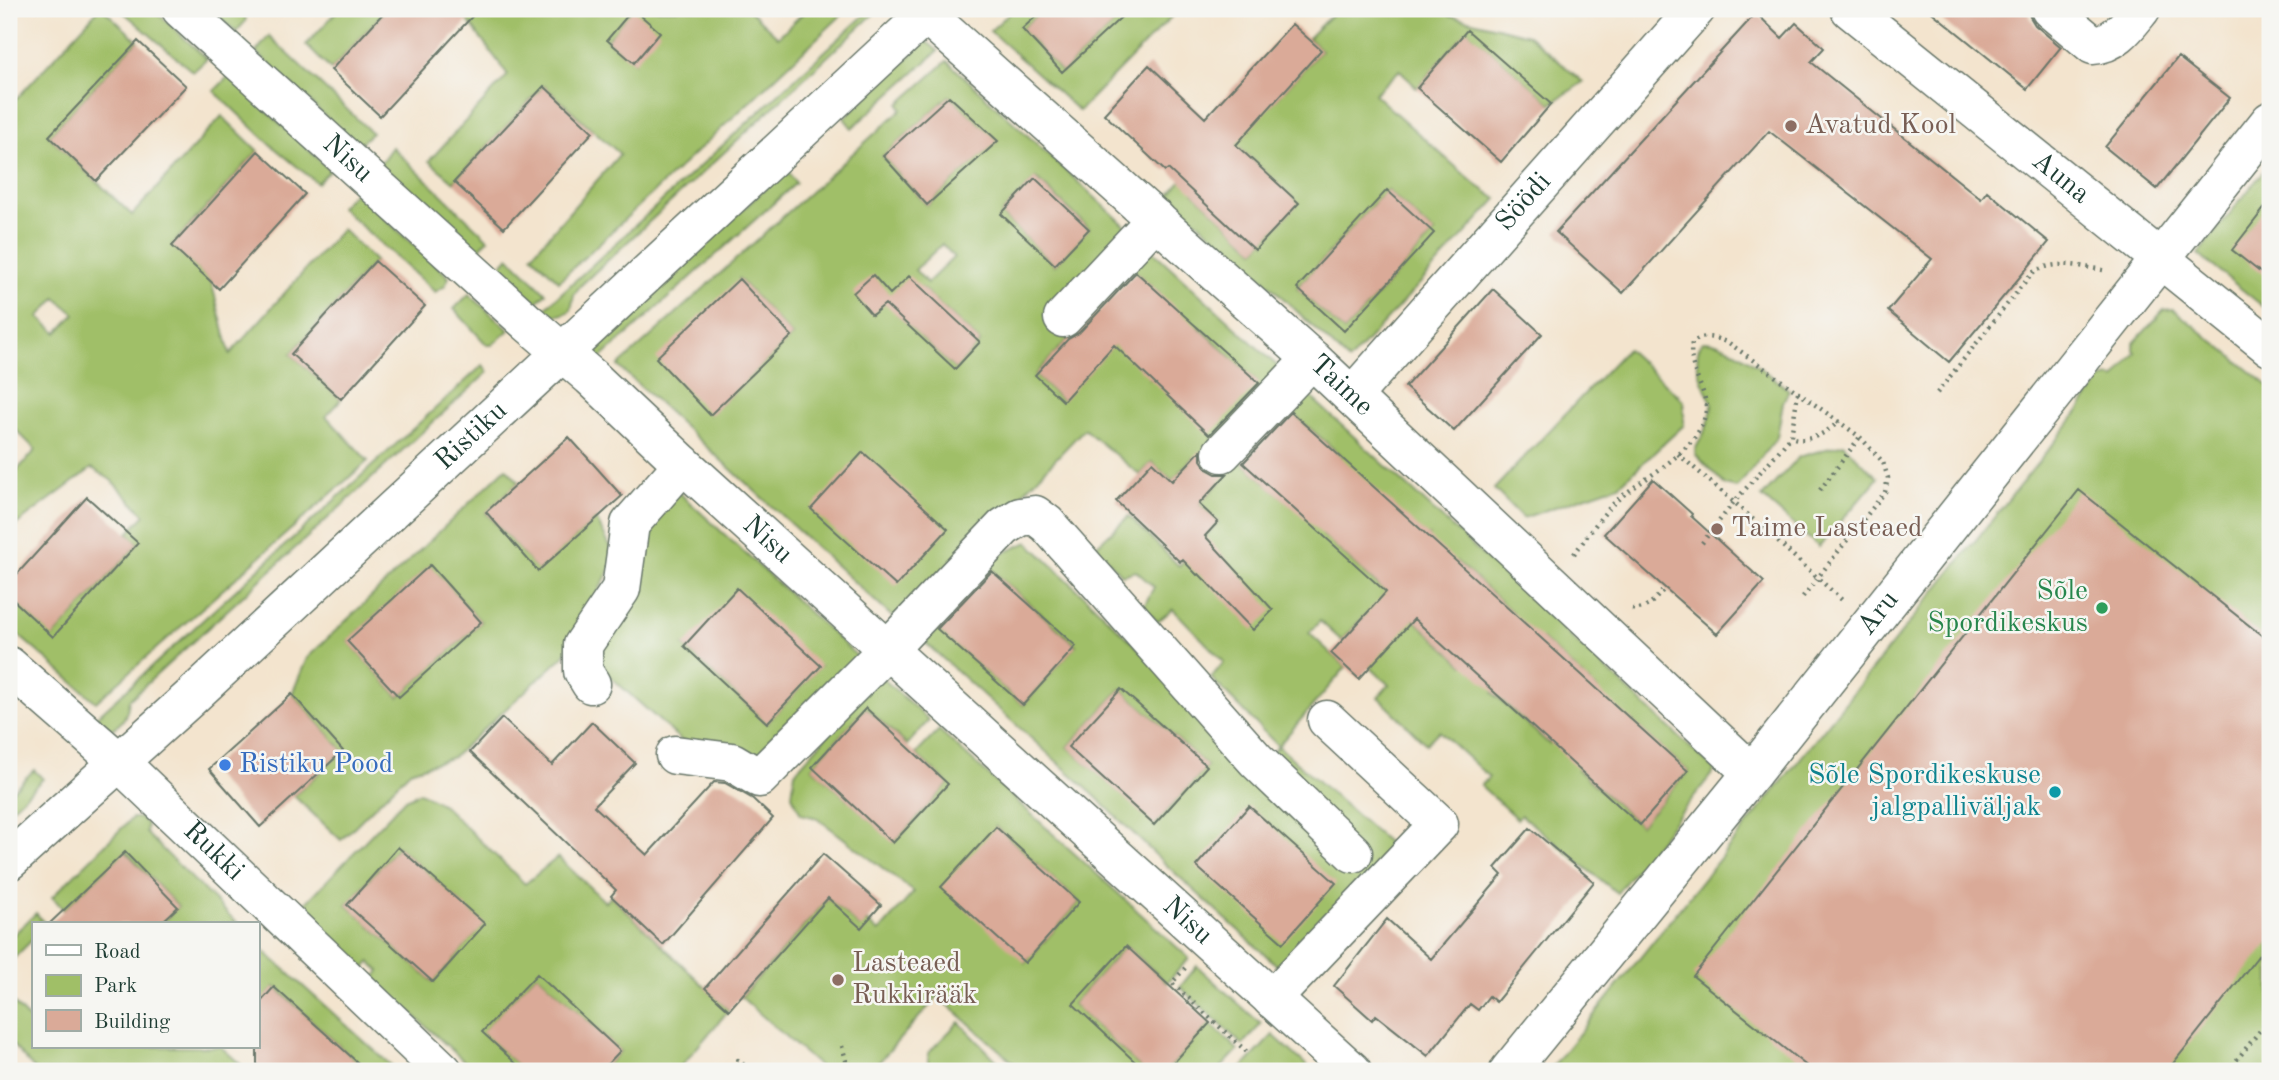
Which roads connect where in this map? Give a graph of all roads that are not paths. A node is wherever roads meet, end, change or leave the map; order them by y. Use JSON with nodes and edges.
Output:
{"nodes":[{"id":1,"x":181,"y":9,"type":"edge"},
{"id":2,"x":1696,"y":9,"type":"edge"},
{"id":3,"x":1850,"y":9,"type":"edge"},
{"id":4,"x":2050,"y":9,"type":"edge"},
{"id":5,"x":2141,"y":9,"type":"edge"},
{"id":6,"x":926,"y":11,"type":"edge"},
{"id":7,"x":2270,"y":121,"type":"edge"},
{"id":8,"x":1156,"y":219,"type":"junction"},
{"id":9,"x":2161,"y":257,"type":"junction"},
{"id":10,"x":1063,"y":318,"type":"dead end"},
{"id":11,"x":2270,"y":347,"type":"edge"},
{"id":12,"x":562,"y":352,"type":"junction"},
{"id":13,"x":1311,"y":359,"type":"junction"},
{"id":14,"x":1352,"y":396,"type":"junction"},
{"id":15,"x":1222,"y":453,"type":"dead end"},
{"id":16,"x":682,"y":464,"type":"junction"},
{"id":17,"x":888,"y":649,"type":"junction"},
{"id":18,"x":9,"y":666,"type":"edge"},
{"id":19,"x":591,"y":684,"type":"dead end"},
{"id":20,"x":1327,"y":720,"type":"dead end"},
{"id":21,"x":674,"y":755,"type":"dead end"},
{"id":22,"x":118,"y":761,"type":"junction"},
{"id":23,"x":1752,"y":773,"type":"junction"},
{"id":24,"x":1353,"y":853,"type":"dead end"},
{"id":25,"x":9,"y":861,"type":"edge"},
{"id":26,"x":1272,"y":999,"type":"junction"},
{"id":27,"x":429,"y":1067,"type":"edge"},
{"id":28,"x":1352,"y":1071,"type":"edge"},
{"id":29,"x":1509,"y":1071,"type":"edge"}],
"edges":[{"from":1,"to":12,"type":"street","name":"Nisu"},
{"from":2,"to":14,"type":"street","name":"Söödi"},
{"from":3,"to":9,"type":"street","name":"Auna"},
{"from":4,"to":5,"type":"street"},
{"from":6,"to":8,"type":"street","name":"Taime"},
{"from":6,"to":12,"type":"street","name":"Ristiku"},
{"from":7,"to":9,"type":"street","name":"Aru"},
{"from":8,"to":10,"type":"street"},
{"from":8,"to":13,"type":"street","name":"Taime"},
{"from":9,"to":11,"type":"street","name":"Auna"},
{"from":9,"to":23,"type":"street","name":"Aru"},
{"from":12,"to":16,"type":"street","name":"Nisu"},
{"from":12,"to":22,"type":"street","name":"Ristiku"},
{"from":13,"to":14,"type":"street","name":"Taime"},
{"from":13,"to":15,"type":"street"},
{"from":14,"to":23,"type":"street","name":"Taime"},
{"from":16,"to":17,"type":"street","name":"Nisu"},
{"from":16,"to":19,"type":"street"},
{"from":17,"to":21,"type":"street"},
{"from":17,"to":24,"type":"street"},
{"from":17,"to":26,"type":"street","name":"Nisu"},
{"from":18,"to":22,"type":"street","name":"Rukki"},
{"from":20,"to":26,"type":"street"},
{"from":22,"to":25,"type":"street","name":"Ristiku"},
{"from":22,"to":27,"type":"street","name":"Rukki"},
{"from":23,"to":29,"type":"street","name":"Aru"},
{"from":26,"to":28,"type":"street","name":"Nisu"}]}
